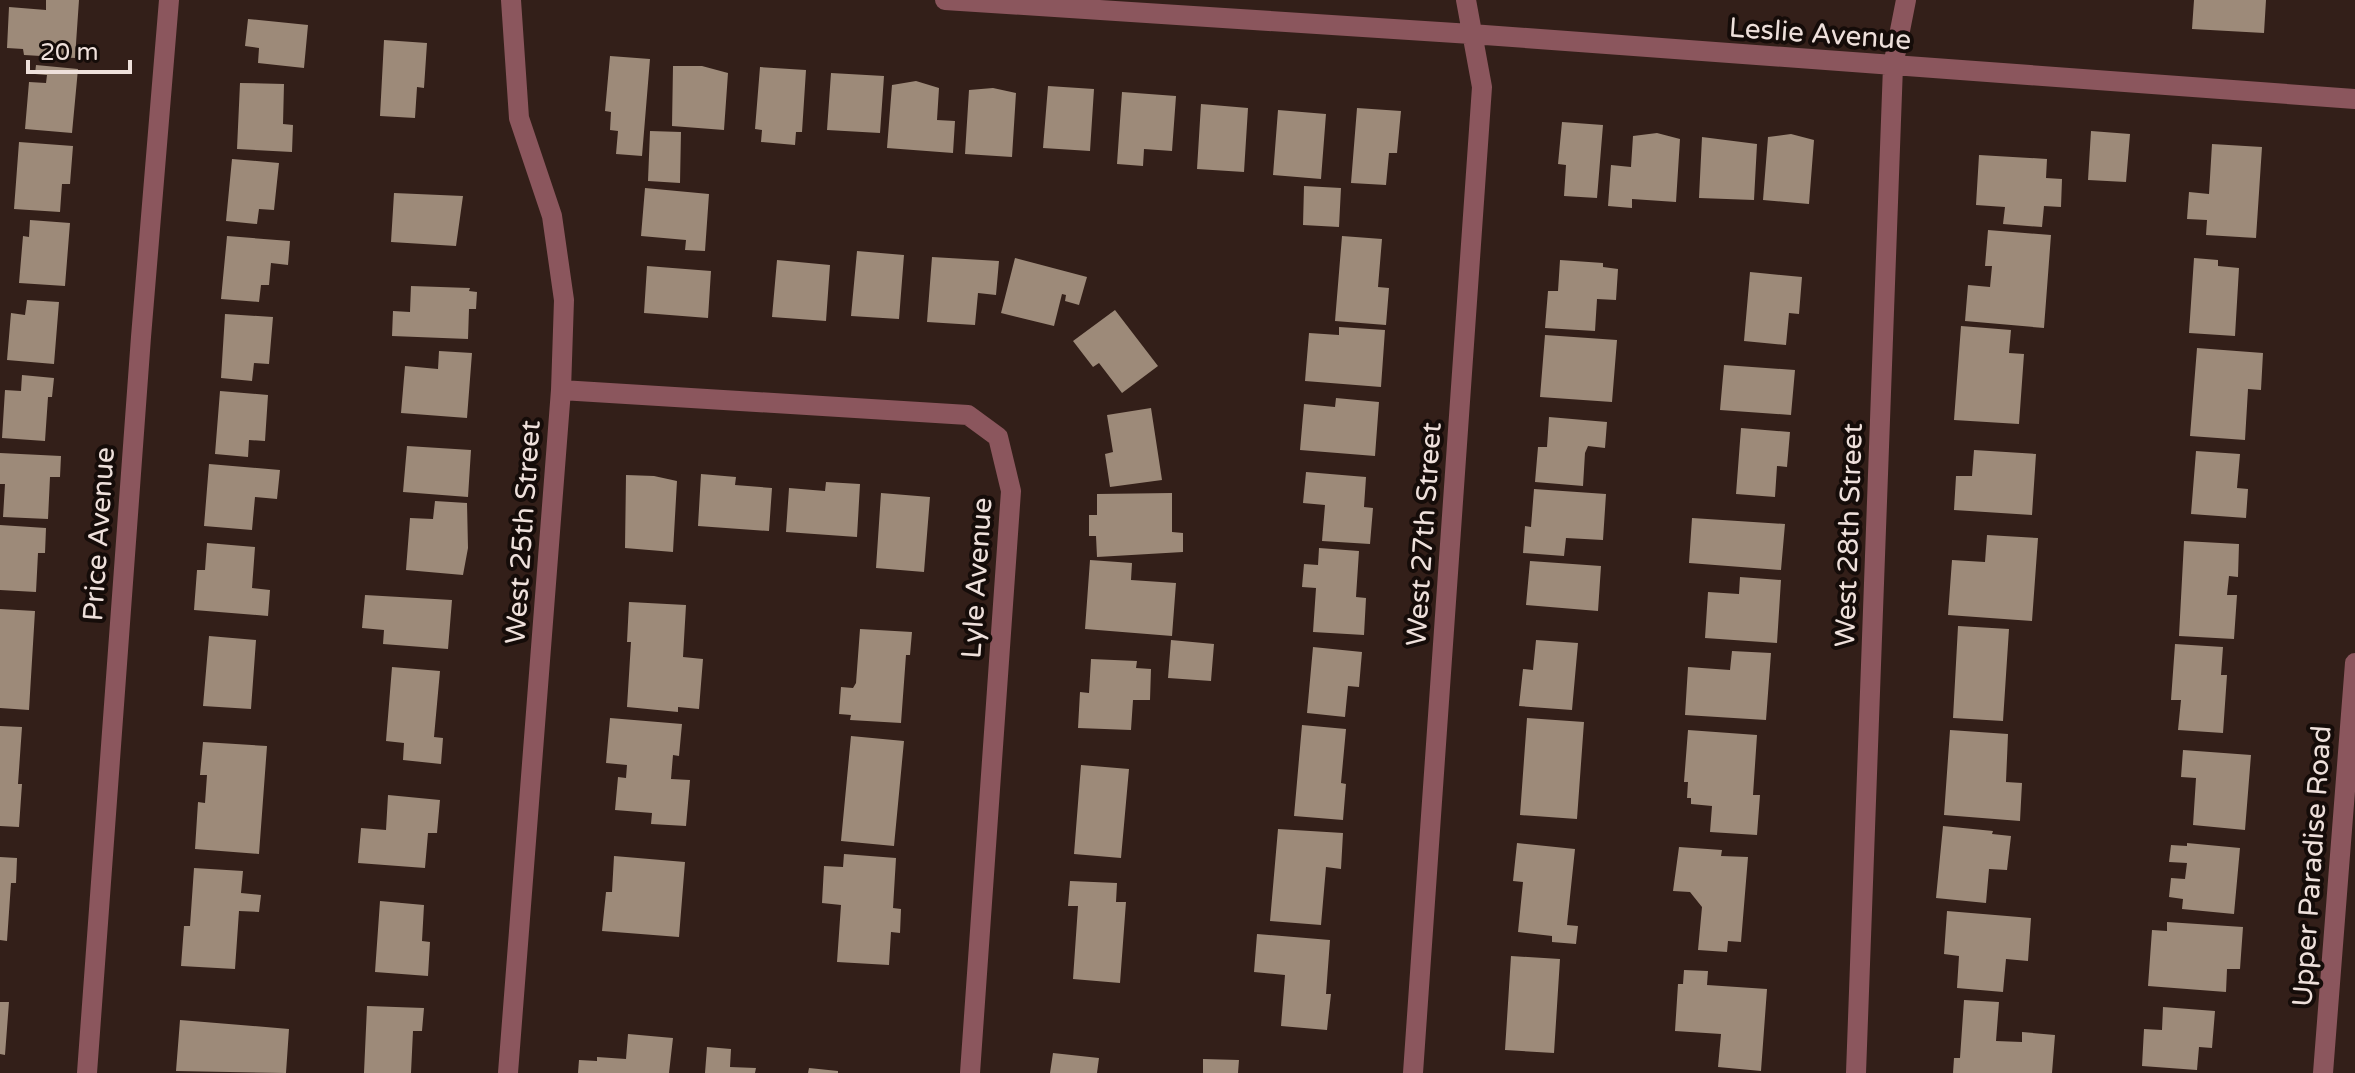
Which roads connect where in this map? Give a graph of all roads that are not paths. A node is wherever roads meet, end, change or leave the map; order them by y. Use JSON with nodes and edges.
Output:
{"nodes":[{"id":1,"x":169,"y":0,"type":"edge"},
{"id":2,"x":511,"y":0,"type":"edge"},
{"id":3,"x":945,"y":0,"type":"edge"},
{"id":4,"x":1466,"y":0,"type":"edge"},
{"id":5,"x":1906,"y":0,"type":"edge"},
{"id":6,"x":1471,"y":34,"type":"junction"},
{"id":7,"x":1893,"y":66,"type":"junction"},
{"id":8,"x":2355,"y":99,"type":"edge"},
{"id":9,"x":561,"y":390,"type":"junction"},
{"id":10,"x":2355,"y":663,"type":"edge"},
{"id":11,"x":87,"y":1073,"type":"edge"},
{"id":12,"x":508,"y":1073,"type":"edge"},
{"id":13,"x":970,"y":1073,"type":"edge"},
{"id":14,"x":1413,"y":1073,"type":"edge"},
{"id":15,"x":1856,"y":1073,"type":"edge"},
{"id":16,"x":2323,"y":1073,"type":"edge"}],
"edges":[{"from":1,"to":11,"type":"street","name":"Price Avenue"},
{"from":2,"to":9,"type":"street","name":"West 25th Street"},
{"from":3,"to":6,"type":"street","name":"Leslie Avenue"},
{"from":4,"to":6,"type":"street","name":"West 27th Street"},
{"from":5,"to":7,"type":"street","name":"West 28th Street"},
{"from":6,"to":7,"type":"street","name":"Leslie Avenue"},
{"from":6,"to":14,"type":"street","name":"West 27th Street"},
{"from":7,"to":8,"type":"street","name":"Leslie Avenue"},
{"from":7,"to":15,"type":"street","name":"West 28th Street"},
{"from":9,"to":12,"type":"street","name":"West 25th Street"},
{"from":9,"to":13,"type":"street","name":"Lyle Avenue"},
{"from":10,"to":16,"type":"street","name":"Upper Paradise Road"}]}
